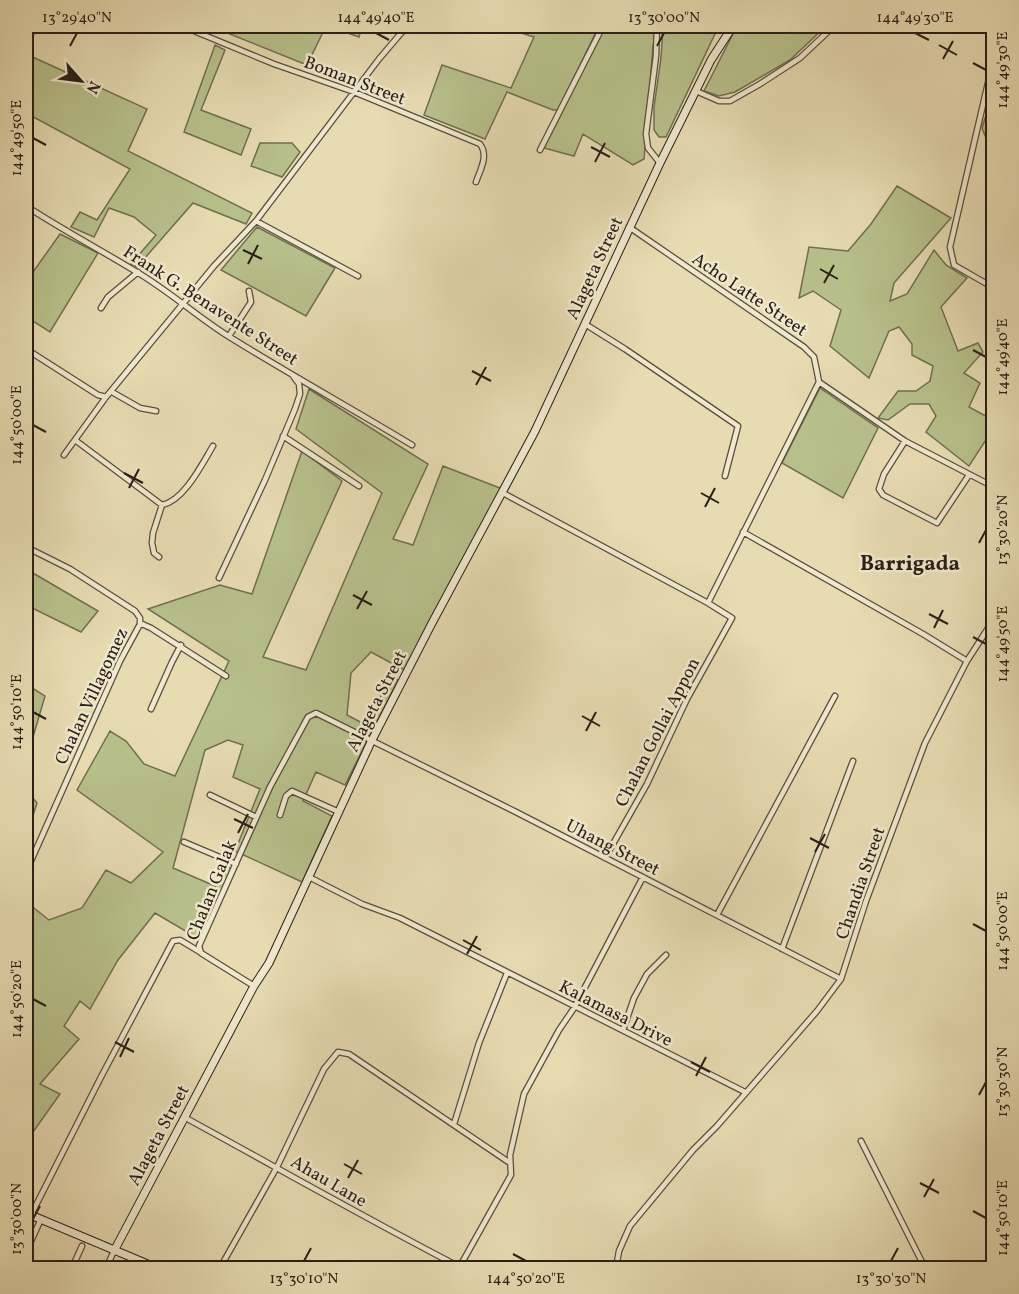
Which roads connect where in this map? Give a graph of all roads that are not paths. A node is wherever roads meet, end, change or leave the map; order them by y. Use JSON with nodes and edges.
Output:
{"nodes":[{"id":1,"x":182,"y":26,"type":"edge"},
{"id":2,"x":411,"y":26,"type":"edge"},
{"id":3,"x":603,"y":26,"type":"edge"},
{"id":4,"x":657,"y":26,"type":"edge"},
{"id":5,"x":733,"y":26,"type":"edge"},
{"id":6,"x":834,"y":26,"type":"edge"},
{"id":7,"x":993,"y":57,"type":"edge"},
{"id":8,"x":354,"y":92,"type":"junction"},
{"id":9,"x":696,"y":92,"type":"junction"},
{"id":10,"x":540,"y":150,"type":"dead end"},
{"id":11,"x":660,"y":163,"type":"junction"},
{"id":12,"x":476,"y":182,"type":"dead end"},
{"id":13,"x":26,"y":206,"type":"edge"},
{"id":14,"x":256,"y":221,"type":"junction"},
{"id":15,"x":629,"y":227,"type":"junction"},
{"id":16,"x":138,"y":272,"type":"junction"},
{"id":17,"x":358,"y":276,"type":"dead end"},
{"id":18,"x":993,"y":288,"type":"edge"},
{"id":19,"x":249,"y":291,"type":"dead end"},
{"id":20,"x":185,"y":303,"type":"junction"},
{"id":21,"x":101,"y":308,"type":"dead end"},
{"id":22,"x":585,"y":324,"type":"junction"},
{"id":23,"x":229,"y":336,"type":"junction"},
{"id":24,"x":26,"y":350,"type":"edge"},
{"id":25,"x":291,"y":374,"type":"junction"},
{"id":26,"x":819,"y":382,"type":"junction"},
{"id":27,"x":112,"y":392,"type":"junction"},
{"id":28,"x":106,"y":397,"type":"junction"},
{"id":29,"x":156,"y":411,"type":"dead end"},
{"id":30,"x":283,"y":435,"type":"junction"},
{"id":31,"x":75,"y":440,"type":"junction"},
{"id":32,"x":905,"y":441,"type":"junction"},
{"id":33,"x":412,"y":445,"type":"dead end"},
{"id":34,"x":213,"y":447,"type":"dead end"},
{"id":35,"x":64,"y":455,"type":"dead end"},
{"id":36,"x":969,"y":475,"type":"junction"},
{"id":37,"x":725,"y":476,"type":"dead end"},
{"id":38,"x":359,"y":486,"type":"dead end"},
{"id":39,"x":993,"y":487,"type":"edge"},
{"id":40,"x":503,"y":493,"type":"junction"},
{"id":41,"x":162,"y":505,"type":"junction"},
{"id":42,"x":743,"y":532,"type":"junction"},
{"id":43,"x":26,"y":547,"type":"edge"},
{"id":44,"x":159,"y":557,"type":"dead end"},
{"id":45,"x":219,"y":578,"type":"dead end"},
{"id":46,"x":708,"y":603,"type":"junction"},
{"id":47,"x":993,"y":619,"type":"edge"},
{"id":48,"x":140,"y":625,"type":"junction"},
{"id":49,"x":181,"y":645,"type":"junction"},
{"id":50,"x":967,"y":661,"type":"junction"},
{"id":51,"x":226,"y":676,"type":"dead end"},
{"id":52,"x":835,"y":696,"type":"dead end"},
{"id":53,"x":151,"y":709,"type":"dead end"},
{"id":54,"x":371,"y":742,"type":"junction"},
{"id":55,"x":852,"y":761,"type":"dead end"},
{"id":56,"x":210,"y":795,"type":"dead end"},
{"id":57,"x":339,"y":812,"type":"junction"},
{"id":58,"x":280,"y":814,"type":"dead end"},
{"id":59,"x":256,"y":817,"type":"junction"},
{"id":60,"x":184,"y":842,"type":"dead end"},
{"id":61,"x":606,"y":858,"type":"junction"},
{"id":62,"x":236,"y":864,"type":"junction"},
{"id":63,"x":26,"y":872,"type":"edge"},
{"id":64,"x":309,"y":877,"type":"junction"},
{"id":65,"x":643,"y":877,"type":"junction"},
{"id":66,"x":717,"y":915,"type":"junction"},
{"id":67,"x":782,"y":949,"type":"junction"},
{"id":68,"x":201,"y":952,"type":"junction"},
{"id":69,"x":666,"y":955,"type":"dead end"},
{"id":70,"x":507,"y":973,"type":"junction"},
{"id":71,"x":841,"y":979,"type":"junction"},
{"id":72,"x":254,"y":986,"type":"junction"},
{"id":73,"x":574,"y":1008,"type":"junction"},
{"id":74,"x":623,"y":1030,"type":"junction"},
{"id":75,"x":745,"y":1092,"type":"junction"},
{"id":76,"x":184,"y":1117,"type":"junction"},
{"id":77,"x":454,"y":1124,"type":"junction"},
{"id":78,"x":861,"y":1141,"type":"dead end"},
{"id":79,"x":510,"y":1163,"type":"junction"},
{"id":80,"x":277,"y":1167,"type":"junction"},
{"id":81,"x":28,"y":1214,"type":"edge"},
{"id":82,"x":41,"y":1219,"type":"junction"},
{"id":83,"x":82,"y":1246,"type":"dead end"},
{"id":84,"x":114,"y":1251,"type":"junction"},
{"id":85,"x":26,"y":1252,"type":"edge"},
{"id":86,"x":26,"y":1262,"type":"edge"},
{"id":87,"x":459,"y":1268,"type":"edge"},
{"id":88,"x":42,"y":1269,"type":"edge"},
{"id":89,"x":72,"y":1269,"type":"edge"},
{"id":90,"x":106,"y":1269,"type":"edge"},
{"id":91,"x":157,"y":1269,"type":"edge"},
{"id":92,"x":220,"y":1269,"type":"edge"},
{"id":93,"x":616,"y":1269,"type":"edge"},
{"id":94,"x":926,"y":1269,"type":"edge"}],
"edges":[{"from":1,"to":8,"type":"street","name":"Boman Street"},
{"from":2,"to":8,"type":"street"},
{"from":3,"to":10,"type":"street"},
{"from":4,"to":11,"type":"street"},
{"from":5,"to":9,"type":"main road","name":"Alageta Street"},
{"from":6,"to":9,"type":"street"},
{"from":7,"to":18,"type":"street"},
{"from":8,"to":12,"type":"street","name":"Boman Street"},
{"from":8,"to":14,"type":"street"},
{"from":9,"to":11,"type":"main road","name":"Alageta Street"},
{"from":11,"to":15,"type":"main road","name":"Alageta Street"},
{"from":13,"to":16,"type":"street","name":"Frank G. Benavente Street"},
{"from":14,"to":17,"type":"street"},
{"from":14,"to":20,"type":"street"},
{"from":15,"to":22,"type":"main road","name":"Alageta Street"},
{"from":15,"to":26,"type":"street","name":"Acho Latte Street"},
{"from":16,"to":20,"type":"street","name":"Frank G. Benavente Street"},
{"from":16,"to":21,"type":"street"},
{"from":19,"to":23,"type":"street"},
{"from":20,"to":23,"type":"street","name":"Frank G. Benavente Street"},
{"from":20,"to":27,"type":"street"},
{"from":22,"to":37,"type":"street"},
{"from":22,"to":40,"type":"main road","name":"Alageta Street"},
{"from":23,"to":25,"type":"street","name":"Frank G. Benavente Street"},
{"from":24,"to":28,"type":"street"},
{"from":25,"to":30,"type":"street"},
{"from":25,"to":33,"type":"street","name":"Frank G. Benavente Street"},
{"from":26,"to":32,"type":"street"},
{"from":26,"to":42,"type":"street"},
{"from":27,"to":28,"type":"street"},
{"from":27,"to":29,"type":"street"},
{"from":28,"to":31,"type":"street"},
{"from":30,"to":38,"type":"street"},
{"from":30,"to":45,"type":"street"},
{"from":31,"to":35,"type":"street"},
{"from":31,"to":41,"type":"street"},
{"from":32,"to":36,"type":"street"},
{"from":32,"to":36,"type":"street"},
{"from":34,"to":41,"type":"street"},
{"from":36,"to":39,"type":"street"},
{"from":40,"to":46,"type":"street"},
{"from":40,"to":54,"type":"main road","name":"Alageta Street"},
{"from":41,"to":44,"type":"street"},
{"from":42,"to":46,"type":"street"},
{"from":42,"to":50,"type":"street"},
{"from":43,"to":48,"type":"street"},
{"from":46,"to":61,"type":"street","name":"Chalan Gollai Appon"},
{"from":47,"to":50,"type":"street","name":"Chandia Street"},
{"from":48,"to":49,"type":"street","name":"Chalan Villagomez"},
{"from":48,"to":63,"type":"street","name":"Chalan Villagomez"},
{"from":49,"to":51,"type":"street","name":"Chalan Villagomez"},
{"from":49,"to":53,"type":"street"},
{"from":50,"to":71,"type":"street","name":"Chandia Street"},
{"from":52,"to":66,"type":"street"},
{"from":54,"to":57,"type":"main road","name":"Alageta Street"},
{"from":54,"to":59,"type":"street","name":"Chalan Galak"},
{"from":54,"to":61,"type":"street","name":"Uhang Street"},
{"from":55,"to":67,"type":"street"},
{"from":56,"to":59,"type":"street"},
{"from":57,"to":58,"type":"street"},
{"from":57,"to":64,"type":"main road","name":"Alageta Street"},
{"from":59,"to":62,"type":"street","name":"Chalan Galak"},
{"from":60,"to":62,"type":"street"},
{"from":61,"to":65,"type":"street","name":"Uhang Street"},
{"from":62,"to":68,"type":"street","name":"Chalan Galak"},
{"from":64,"to":70,"type":"street","name":"Kalamasa Drive"},
{"from":64,"to":72,"type":"main road","name":"Alageta Street"},
{"from":65,"to":66,"type":"street","name":"Uhang Street"},
{"from":65,"to":73,"type":"street"},
{"from":66,"to":67,"type":"street","name":"Uhang Street"},
{"from":67,"to":71,"type":"street","name":"Uhang Street"},
{"from":68,"to":72,"type":"street","name":"Chalan Galak"},
{"from":68,"to":81,"type":"street"},
{"from":69,"to":74,"type":"street"},
{"from":70,"to":73,"type":"street","name":"Kalamasa Drive"},
{"from":70,"to":77,"type":"street"},
{"from":71,"to":75,"type":"street","name":"Chandia Street"},
{"from":72,"to":76,"type":"main road","name":"Alageta Street"},
{"from":73,"to":74,"type":"street","name":"Kalamasa Drive"},
{"from":73,"to":79,"type":"street"},
{"from":74,"to":75,"type":"street","name":"Kalamasa Drive"},
{"from":75,"to":93,"type":"street"},
{"from":76,"to":80,"type":"street","name":"Ahau Lane"},
{"from":76,"to":84,"type":"main road","name":"Alageta Street"},
{"from":77,"to":79,"type":"street"},
{"from":77,"to":80,"type":"street"},
{"from":78,"to":94,"type":"street"},
{"from":79,"to":87,"type":"street"},
{"from":80,"to":87,"type":"street","name":"Ahau Lane"},
{"from":80,"to":92,"type":"street"},
{"from":81,"to":82,"type":"main road"},
{"from":82,"to":84,"type":"main road"},
{"from":82,"to":85,"type":"street"},
{"from":83,"to":89,"type":"street"},
{"from":84,"to":90,"type":"street"},
{"from":84,"to":91,"type":"main road"},
{"from":86,"to":88,"type":"street"}]}
